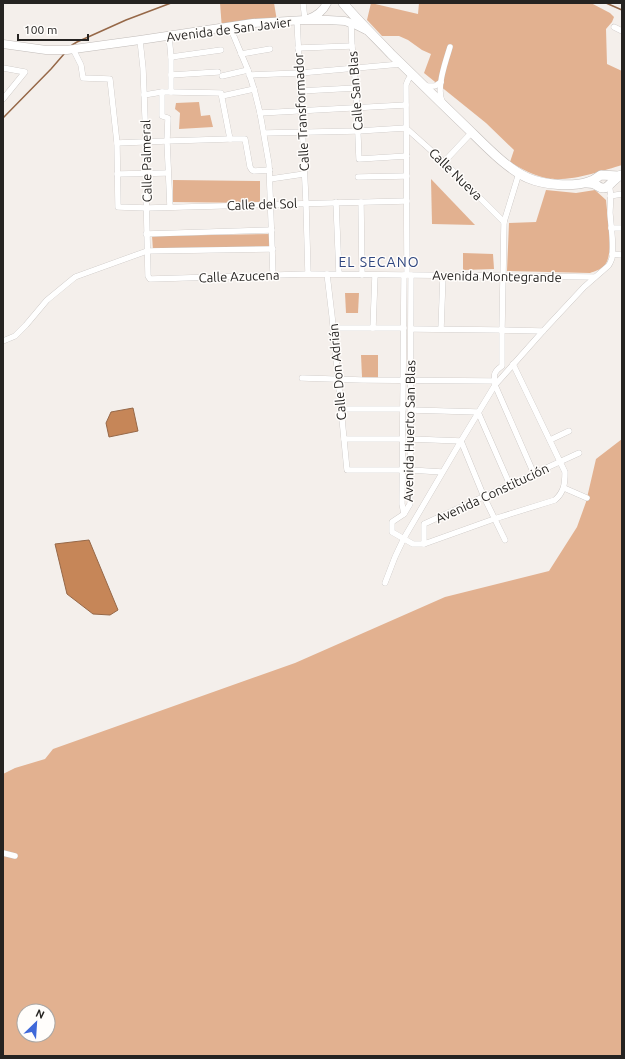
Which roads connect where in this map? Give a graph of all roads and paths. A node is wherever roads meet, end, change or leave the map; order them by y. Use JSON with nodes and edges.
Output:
{"nodes":[{"id":1,"x":303,"y":3,"type":"edge"},
{"id":2,"x":327,"y":3,"type":"edge"},
{"id":3,"x":343,"y":3,"type":"edge"},
{"id":4,"x":301,"y":20,"type":"junction"},
{"id":5,"x":354,"y":21,"type":"junction"},
{"id":6,"x":230,"y":27,"type":"junction"},
{"id":7,"x":614,"y":27,"type":"dead end"},
{"id":8,"x":622,"y":32,"type":"edge"},
{"id":9,"x":169,"y":36,"type":"junction"},
{"id":10,"x":140,"y":40,"type":"junction"},
{"id":11,"x":3,"y":44,"type":"edge"},
{"id":12,"x":352,"y":46,"type":"junction"},
{"id":13,"x":450,"y":47,"type":"dead end"},
{"id":14,"x":298,"y":48,"type":"junction"},
{"id":15,"x":73,"y":49,"type":"junction"},
{"id":16,"x":270,"y":49,"type":"dead end"},
{"id":17,"x":221,"y":50,"type":"dead end"},
{"id":18,"x":241,"y":54,"type":"junction"},
{"id":19,"x":171,"y":57,"type":"junction"},
{"id":20,"x":402,"y":64,"type":"junction"},
{"id":21,"x":3,"y":68,"type":"edge"},
{"id":22,"x":354,"y":68,"type":"junction"},
{"id":23,"x":248,"y":72,"type":"junction"},
{"id":24,"x":300,"y":73,"type":"junction"},
{"id":25,"x":412,"y":74,"type":"junction"},
{"id":26,"x":171,"y":75,"type":"junction"},
{"id":27,"x":441,"y":82,"type":"junction"},
{"id":28,"x":424,"y":86,"type":"junction"},
{"id":29,"x":356,"y":88,"type":"junction"},
{"id":30,"x":254,"y":89,"type":"junction"},
{"id":31,"x":300,"y":91,"type":"junction"},
{"id":32,"x":162,"y":92,"type":"junction"},
{"id":33,"x":171,"y":92,"type":"junction"},
{"id":34,"x":144,"y":94,"type":"junction"},
{"id":35,"x":221,"y":94,"type":"junction"},
{"id":36,"x":3,"y":99,"type":"edge"},
{"id":37,"x":443,"y":104,"type":"junction"},
{"id":38,"x":406,"y":105,"type":"junction"},
{"id":39,"x":357,"y":108,"type":"junction"},
{"id":40,"x":301,"y":111,"type":"junction"},
{"id":41,"x":260,"y":113,"type":"junction"},
{"id":42,"x":406,"y":128,"type":"junction"},
{"id":43,"x":358,"y":131,"type":"junction"},
{"id":44,"x":302,"y":132,"type":"junction"},
{"id":45,"x":472,"y":132,"type":"junction"},
{"id":46,"x":264,"y":133,"type":"junction"},
{"id":47,"x":230,"y":139,"type":"junction"},
{"id":48,"x":167,"y":141,"type":"junction"},
{"id":49,"x":146,"y":142,"type":"junction"},
{"id":50,"x":117,"y":143,"type":"junction"},
{"id":51,"x":406,"y":156,"type":"junction"},
{"id":52,"x":444,"y":162,"type":"junction"},
{"id":53,"x":270,"y":170,"type":"junction"},
{"id":54,"x":168,"y":173,"type":"junction"},
{"id":55,"x":519,"y":173,"type":"junction"},
{"id":56,"x":117,"y":174,"type":"junction"},
{"id":57,"x":146,"y":174,"type":"junction"},
{"id":58,"x":304,"y":174,"type":"junction"},
{"id":59,"x":620,"y":175,"type":"edge"},
{"id":60,"x":407,"y":176,"type":"junction"},
{"id":61,"x":358,"y":177,"type":"dead end"},
{"id":62,"x":270,"y":179,"type":"junction"},
{"id":63,"x":605,"y":186,"type":"junction"},
{"id":64,"x":622,"y":194,"type":"edge"},
{"id":65,"x":407,"y":201,"type":"junction"},
{"id":66,"x":336,"y":202,"type":"junction"},
{"id":67,"x":361,"y":202,"type":"junction"},
{"id":68,"x":306,"y":203,"type":"junction"},
{"id":69,"x":271,"y":204,"type":"junction"},
{"id":70,"x":170,"y":207,"type":"junction"},
{"id":71,"x":147,"y":208,"type":"junction"},
{"id":72,"x":504,"y":222,"type":"junction"},
{"id":73,"x":611,"y":228,"type":"junction"},
{"id":74,"x":622,"y":228,"type":"edge"},
{"id":75,"x":272,"y":230,"type":"junction"},
{"id":76,"x":146,"y":234,"type":"junction"},
{"id":77,"x":272,"y":249,"type":"junction"},
{"id":78,"x":147,"y":252,"type":"junction"},
{"id":79,"x":612,"y":254,"type":"junction"},
{"id":80,"x":622,"y":255,"type":"edge"},
{"id":81,"x":308,"y":274,"type":"junction"},
{"id":82,"x":327,"y":274,"type":"junction"},
{"id":83,"x":339,"y":274,"type":"junction"},
{"id":84,"x":273,"y":275,"type":"junction"},
{"id":85,"x":362,"y":275,"type":"junction"},
{"id":86,"x":375,"y":275,"type":"junction"},
{"id":87,"x":408,"y":275,"type":"junction"},
{"id":88,"x":444,"y":276,"type":"junction"},
{"id":89,"x":503,"y":276,"type":"junction"},
{"id":90,"x":594,"y":277,"type":"junction"},
{"id":91,"x":152,"y":279,"type":"joint"},
{"id":92,"x":333,"y":328,"type":"junction"},
{"id":93,"x":374,"y":328,"type":"junction"},
{"id":94,"x":404,"y":328,"type":"junction"},
{"id":95,"x":411,"y":329,"type":"junction"},
{"id":96,"x":441,"y":329,"type":"junction"},
{"id":97,"x":502,"y":330,"type":"junction"},
{"id":98,"x":543,"y":331,"type":"junction"},
{"id":99,"x":3,"y":341,"type":"edge"},
{"id":100,"x":513,"y":364,"type":"junction"},
{"id":101,"x":302,"y":378,"type":"dead end"},
{"id":102,"x":338,"y":379,"type":"junction"},
{"id":103,"x":404,"y":380,"type":"junction"},
{"id":104,"x":411,"y":380,"type":"junction"},
{"id":105,"x":495,"y":383,"type":"junction"},
{"id":106,"x":340,"y":409,"type":"junction"},
{"id":107,"x":403,"y":409,"type":"junction"},
{"id":108,"x":410,"y":410,"type":"junction"},
{"id":109,"x":478,"y":412,"type":"junction"},
{"id":110,"x":569,"y":431,"type":"dead end"},
{"id":111,"x":344,"y":439,"type":"junction"},
{"id":112,"x":403,"y":439,"type":"junction"},
{"id":113,"x":410,"y":439,"type":"junction"},
{"id":114,"x":550,"y":440,"type":"junction"},
{"id":115,"x":461,"y":441,"type":"junction"},
{"id":116,"x":579,"y":454,"type":"dead end"},
{"id":117,"x":560,"y":462,"type":"junction"},
{"id":118,"x":403,"y":470,"type":"junction"},
{"id":119,"x":410,"y":470,"type":"junction"},
{"id":120,"x":442,"y":472,"type":"junction"},
{"id":121,"x":534,"y":474,"type":"junction"},
{"id":122,"x":510,"y":485,"type":"junction"},
{"id":123,"x":564,"y":488,"type":"junction"},
{"id":124,"x":484,"y":497,"type":"junction"},
{"id":125,"x":587,"y":498,"type":"dead end"},
{"id":126,"x":404,"y":514,"type":"junction"},
{"id":127,"x":494,"y":520,"type":"junction"},
{"id":128,"x":404,"y":538,"type":"junction"},
{"id":129,"x":505,"y":540,"type":"dead end"},
{"id":130,"x":424,"y":544,"type":"junction"},
{"id":131,"x":385,"y":583,"type":"dead end"},
{"id":132,"x":3,"y":853,"type":"edge"},
{"id":133,"x":15,"y":856,"type":"dead end"}],
"edges":[{"from":1,"to":4,"type":"street","name":"Calle Transformador"},
{"from":2,"to":4,"type":"main road"},
{"from":3,"to":5,"type":"main road"},
{"from":4,"to":5,"type":"main road","name":"Avenida de San Javier"},
{"from":4,"to":6,"type":"main road","name":"Avenida de San Javier"},
{"from":4,"to":14,"type":"street","name":"Calle Transformador"},
{"from":5,"to":12,"type":"street","name":"Calle San Blas"},
{"from":5,"to":20,"type":"main road"},
{"from":6,"to":9,"type":"main road","name":"Avenida de San Javier"},
{"from":6,"to":18,"type":"street"},
{"from":7,"to":8,"type":"street"},
{"from":9,"to":10,"type":"main road","name":"Avenida de San Javier"},
{"from":9,"to":19,"type":"street"},
{"from":10,"to":15,"type":"main road","name":"Avenida de San Javier"},
{"from":10,"to":34,"type":"street","name":"Calle Palmeral"},
{"from":11,"to":15,"type":"main road","name":"Avenida de San Javier"},
{"from":12,"to":14,"type":"street"},
{"from":12,"to":22,"type":"street","name":"Calle San Blas"},
{"from":13,"to":27,"type":"street"},
{"from":14,"to":24,"type":"street","name":"Calle Transformador"},
{"from":15,"to":50,"type":"street"},
{"from":16,"to":18,"type":"street"},
{"from":17,"to":19,"type":"street"},
{"from":18,"to":23,"type":"street"},
{"from":19,"to":26,"type":"street"},
{"from":20,"to":22,"type":"street"},
{"from":20,"to":25,"type":"main road"},
{"from":21,"to":36,"type":"street"},
{"from":22,"to":24,"type":"street"},
{"from":22,"to":29,"type":"street","name":"Calle San Blas"},
{"from":23,"to":24,"type":"street"},
{"from":23,"to":26,"type":"street"},
{"from":23,"to":30,"type":"street"},
{"from":24,"to":31,"type":"street","name":"Calle Transformador"},
{"from":25,"to":28,"type":"main road"},
{"from":25,"to":38,"type":"street","name":"Avenida Huerto San Blas"},
{"from":26,"to":33,"type":"street"},
{"from":27,"to":28,"type":"street"},
{"from":27,"to":37,"type":"street"},
{"from":28,"to":37,"type":"main road"},
{"from":29,"to":31,"type":"street"},
{"from":29,"to":39,"type":"street","name":"Calle San Blas"},
{"from":30,"to":35,"type":"street"},
{"from":30,"to":41,"type":"street"},
{"from":31,"to":40,"type":"street","name":"Calle Transformador"},
{"from":32,"to":33,"type":"street"},
{"from":32,"to":34,"type":"street"},
{"from":32,"to":48,"type":"street"},
{"from":33,"to":35,"type":"street"},
{"from":34,"to":49,"type":"street","name":"Calle Palmeral"},
{"from":35,"to":47,"type":"street"},
{"from":37,"to":45,"type":"main road"},
{"from":38,"to":39,"type":"street"},
{"from":38,"to":42,"type":"street","name":"Avenida Huerto San Blas"},
{"from":39,"to":40,"type":"street"},
{"from":39,"to":43,"type":"street","name":"Calle San Blas"},
{"from":40,"to":41,"type":"street"},
{"from":40,"to":44,"type":"street","name":"Calle Transformador"},
{"from":41,"to":46,"type":"street"},
{"from":42,"to":43,"type":"street"},
{"from":42,"to":51,"type":"street","name":"Avenida Huerto San Blas"},
{"from":42,"to":52,"type":"street","name":"Calle Nueva"},
{"from":43,"to":44,"type":"street"},
{"from":43,"to":51,"type":"street","name":"Calle San Blas"},
{"from":44,"to":46,"type":"street"},
{"from":44,"to":58,"type":"street","name":"Calle Transformador"},
{"from":45,"to":52,"type":"street"},
{"from":45,"to":55,"type":"main road"},
{"from":46,"to":53,"type":"street"},
{"from":47,"to":48,"type":"street"},
{"from":47,"to":53,"type":"street"},
{"from":48,"to":49,"type":"street"},
{"from":48,"to":54,"type":"street"},
{"from":49,"to":50,"type":"street"},
{"from":49,"to":57,"type":"street","name":"Calle Palmeral"},
{"from":50,"to":56,"type":"street"},
{"from":51,"to":60,"type":"street","name":"Avenida Huerto San Blas"},
{"from":52,"to":72,"type":"street","name":"Calle Nueva"},
{"from":53,"to":62,"type":"street"},
{"from":54,"to":57,"type":"street"},
{"from":54,"to":70,"type":"street"},
{"from":55,"to":63,"type":"main road"},
{"from":55,"to":72,"type":"street"},
{"from":56,"to":57,"type":"street"},
{"from":56,"to":71,"type":"street","name":"Calle del Sol"},
{"from":57,"to":71,"type":"street","name":"Calle Palmeral"},
{"from":58,"to":62,"type":"street"},
{"from":58,"to":68,"type":"street","name":"Calle Transformador"},
{"from":59,"to":63,"type":"main road"},
{"from":60,"to":61,"type":"street"},
{"from":60,"to":65,"type":"street","name":"Avenida Huerto San Blas"},
{"from":62,"to":69,"type":"street"},
{"from":63,"to":64,"type":"street"},
{"from":63,"to":73,"type":"street"},
{"from":65,"to":67,"type":"street","name":"Calle del Sol"},
{"from":65,"to":87,"type":"street","name":"Avenida Huerto San Blas"},
{"from":66,"to":67,"type":"street","name":"Calle del Sol"},
{"from":66,"to":68,"type":"street","name":"Calle del Sol"},
{"from":66,"to":83,"type":"street"},
{"from":67,"to":85,"type":"street"},
{"from":68,"to":69,"type":"street","name":"Calle del Sol"},
{"from":68,"to":81,"type":"street","name":"Calle Transformador"},
{"from":69,"to":70,"type":"street","name":"Calle del Sol"},
{"from":69,"to":75,"type":"street"},
{"from":70,"to":71,"type":"street","name":"Calle del Sol"},
{"from":71,"to":76,"type":"street","name":"Calle Palmeral"},
{"from":72,"to":89,"type":"street"},
{"from":73,"to":74,"type":"street"},
{"from":73,"to":79,"type":"street"},
{"from":75,"to":76,"type":"street"},
{"from":75,"to":77,"type":"street"},
{"from":76,"to":78,"type":"street","name":"Calle Palmeral"},
{"from":77,"to":78,"type":"street"},
{"from":77,"to":84,"type":"street"},
{"from":78,"to":91,"type":"street","name":"Calle Palmeral"},
{"from":78,"to":99,"type":"street"},
{"from":79,"to":80,"type":"street"},
{"from":79,"to":90,"type":"street"},
{"from":81,"to":82,"type":"street","name":"Calle Azucena"},
{"from":81,"to":84,"type":"street","name":"Calle Azucena"},
{"from":82,"to":83,"type":"street","name":"Avenida Montegrande"},
{"from":82,"to":92,"type":"street","name":"Calle Don Adrián"},
{"from":83,"to":85,"type":"street","name":"Avenida Montegrande"},
{"from":84,"to":91,"type":"street","name":"Calle Azucena"},
{"from":85,"to":86,"type":"street","name":"Avenida Montegrande"},
{"from":86,"to":87,"type":"street","name":"Avenida Montegrande"},
{"from":86,"to":93,"type":"street"},
{"from":87,"to":88,"type":"street","name":"Avenida Montegrande"},
{"from":87,"to":94,"type":"street","name":"Avenida Huerto San Blas"},
{"from":87,"to":95,"type":"street","name":"Avenida Huerto San Blas"},
{"from":88,"to":89,"type":"street","name":"Avenida Montegrande"},
{"from":88,"to":96,"type":"street"},
{"from":89,"to":90,"type":"street","name":"Avenida Montegrande"},
{"from":89,"to":97,"type":"street"},
{"from":90,"to":98,"type":"street"},
{"from":92,"to":93,"type":"street"},
{"from":92,"to":102,"type":"street","name":"Calle Don Adrián"},
{"from":93,"to":94,"type":"street"},
{"from":94,"to":103,"type":"street","name":"Avenida Huerto San Blas"},
{"from":95,"to":96,"type":"street"},
{"from":95,"to":104,"type":"street","name":"Avenida Huerto San Blas"},
{"from":96,"to":97,"type":"street"},
{"from":97,"to":98,"type":"street"},
{"from":97,"to":105,"type":"street"},
{"from":98,"to":100,"type":"street"},
{"from":100,"to":105,"type":"street"},
{"from":100,"to":114,"type":"street"},
{"from":101,"to":102,"type":"street"},
{"from":102,"to":103,"type":"street"},
{"from":102,"to":106,"type":"street","name":"Calle Don Adrián"},
{"from":103,"to":104,"type":"street"},
{"from":103,"to":107,"type":"street","name":"Avenida Huerto San Blas"},
{"from":104,"to":105,"type":"street"},
{"from":104,"to":108,"type":"street","name":"Avenida Huerto San Blas"},
{"from":105,"to":109,"type":"street"},
{"from":105,"to":121,"type":"street"},
{"from":106,"to":107,"type":"street"},
{"from":106,"to":111,"type":"street","name":"Calle Don Adrián"},
{"from":107,"to":112,"type":"street","name":"Avenida Huerto San Blas"},
{"from":108,"to":109,"type":"street"},
{"from":108,"to":113,"type":"street","name":"Avenida Huerto San Blas"},
{"from":109,"to":115,"type":"street"},
{"from":109,"to":122,"type":"street"},
{"from":110,"to":114,"type":"street"},
{"from":111,"to":112,"type":"street"},
{"from":111,"to":118,"type":"street","name":"Calle Don Adrián"},
{"from":112,"to":118,"type":"street","name":"Avenida Huerto San Blas"},
{"from":113,"to":115,"type":"street"},
{"from":113,"to":119,"type":"street","name":"Avenida Huerto San Blas"},
{"from":114,"to":117,"type":"street"},
{"from":115,"to":120,"type":"street"},
{"from":115,"to":124,"type":"street"},
{"from":116,"to":117,"type":"street","name":"Avenida Constitución"},
{"from":117,"to":121,"type":"street","name":"Avenida Constitución"},
{"from":117,"to":123,"type":"street"},
{"from":118,"to":119,"type":"street"},
{"from":118,"to":126,"type":"street","name":"Avenida Huerto San Blas"},
{"from":119,"to":120,"type":"street"},
{"from":119,"to":126,"type":"street","name":"Avenida Huerto San Blas"},
{"from":120,"to":128,"type":"street"},
{"from":121,"to":122,"type":"street","name":"Avenida Constitución"},
{"from":122,"to":124,"type":"street","name":"Avenida Constitución"},
{"from":123,"to":125,"type":"street"},
{"from":123,"to":127,"type":"street"},
{"from":124,"to":127,"type":"street"},
{"from":124,"to":130,"type":"street","name":"Avenida Constitución"},
{"from":126,"to":128,"type":"street"},
{"from":127,"to":129,"type":"street"},
{"from":127,"to":130,"type":"street"},
{"from":128,"to":130,"type":"street"},
{"from":128,"to":131,"type":"street"},
{"from":132,"to":133,"type":"street"}]}
